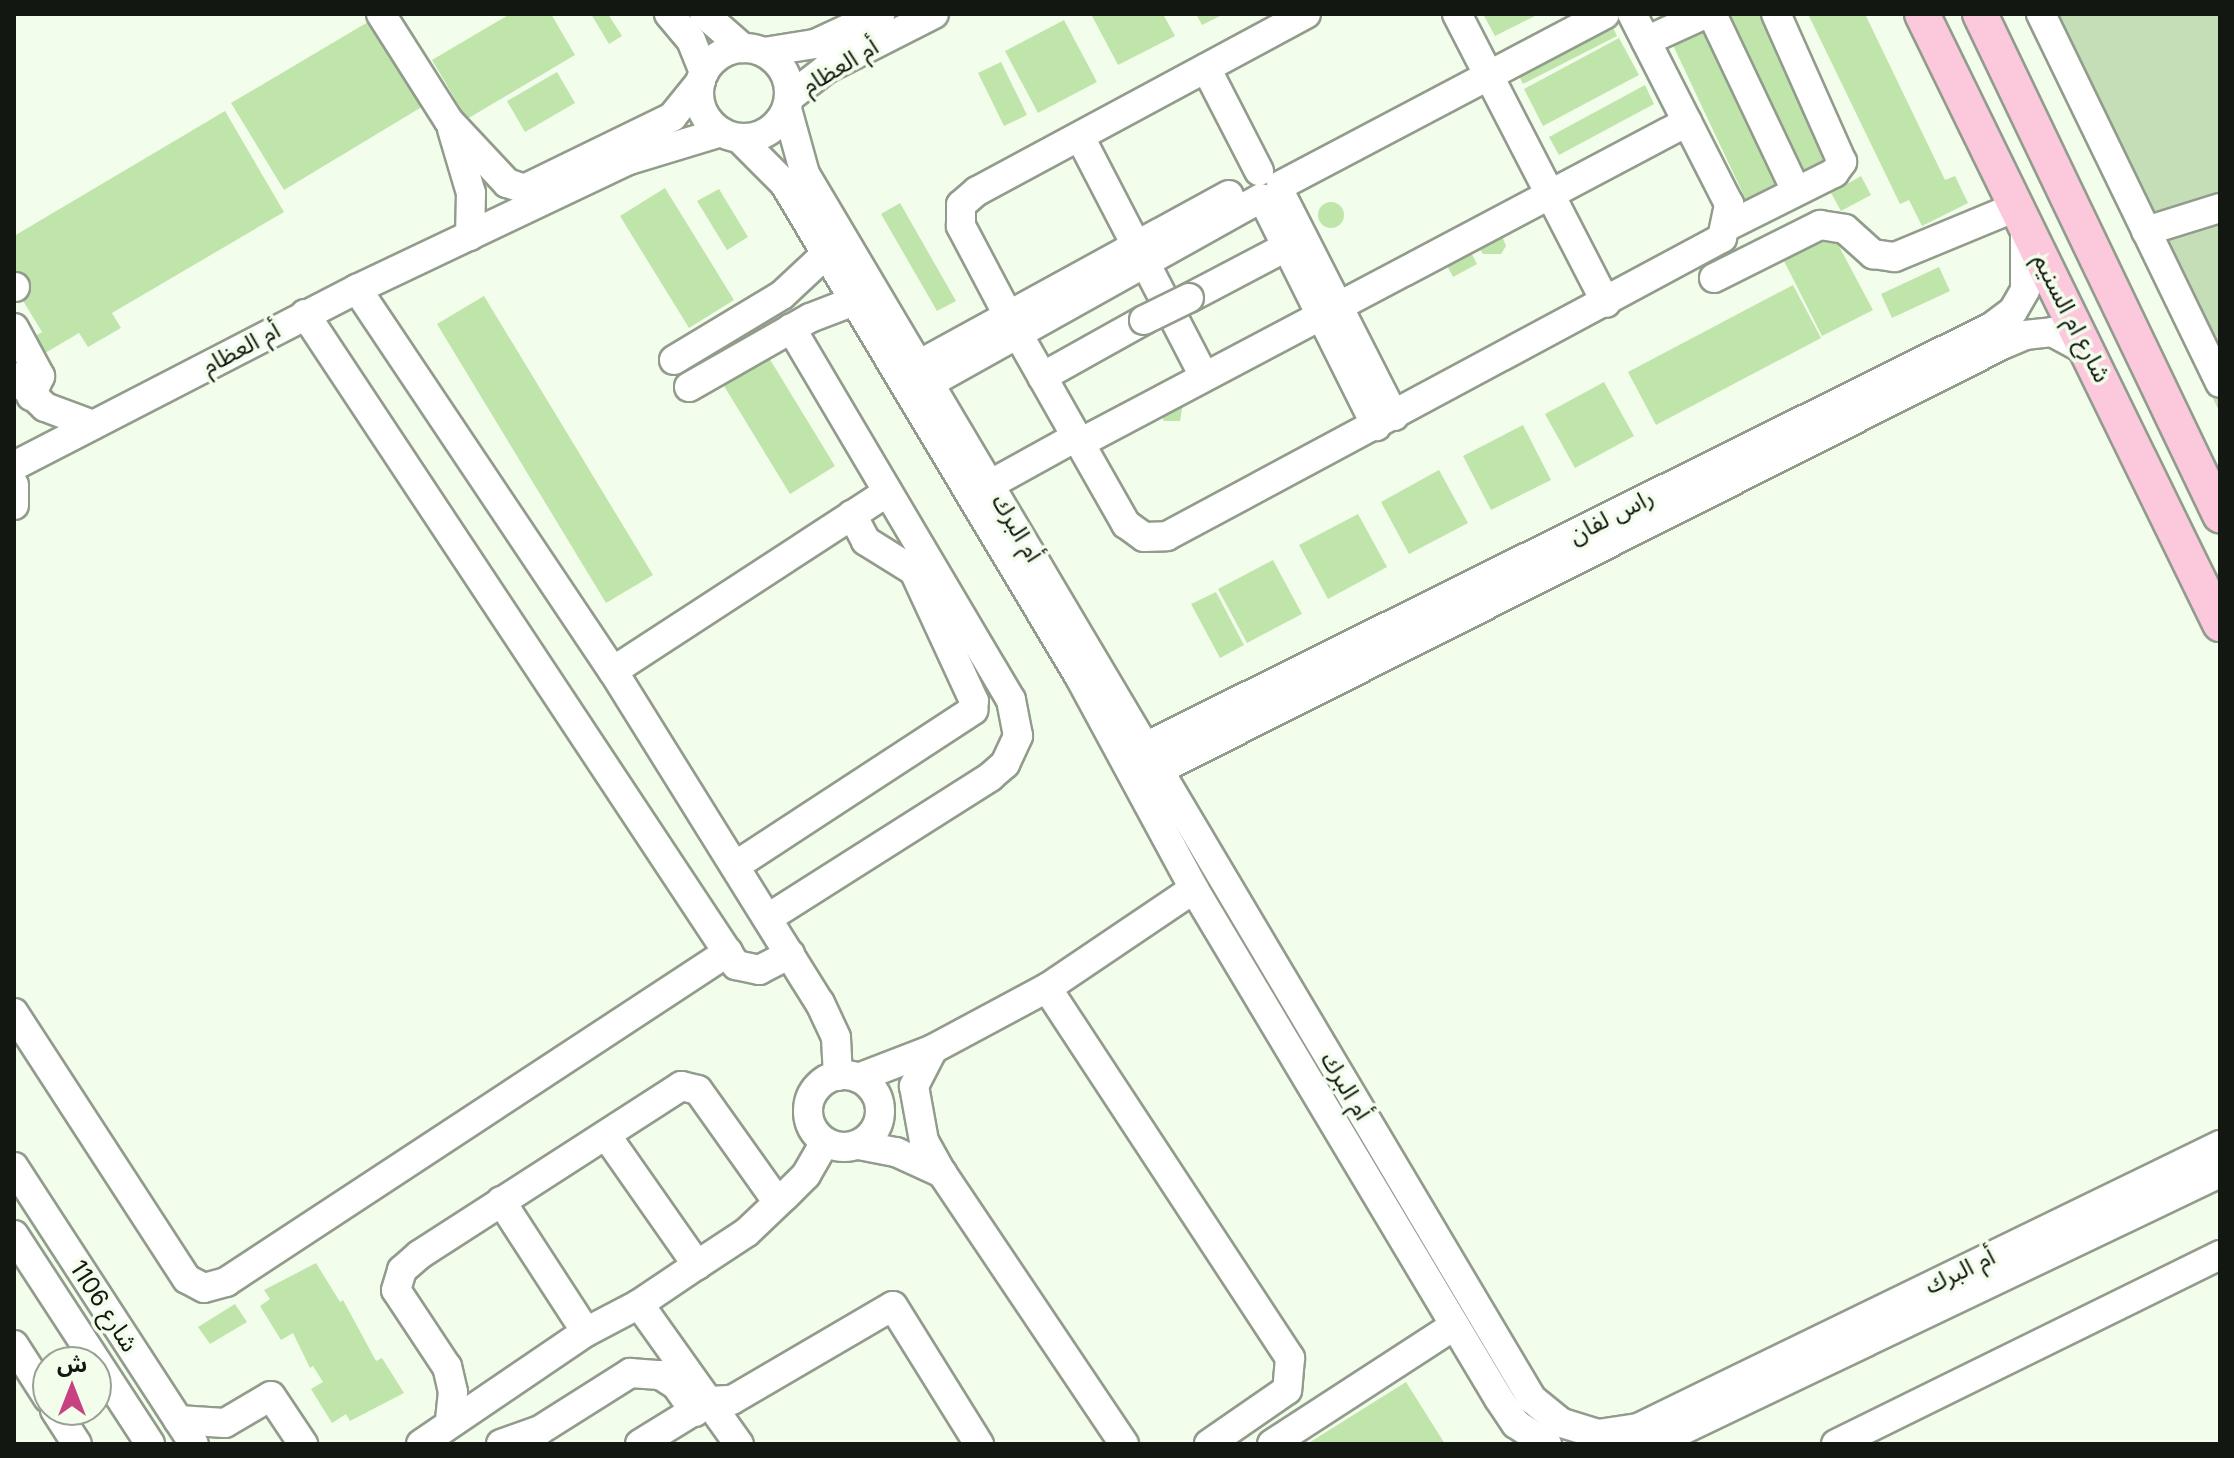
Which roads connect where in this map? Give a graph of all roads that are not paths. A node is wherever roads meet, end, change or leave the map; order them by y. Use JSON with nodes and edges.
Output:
{"nodes":[{"id":1,"x":381,"y":14,"type":"edge"},
{"id":2,"x":669,"y":14,"type":"edge"},
{"id":3,"x":704,"y":14,"type":"edge"},
{"id":4,"x":880,"y":14,"type":"edge"},
{"id":5,"x":934,"y":14,"type":"edge"},
{"id":6,"x":1306,"y":14,"type":"edge"},
{"id":7,"x":1457,"y":14,"type":"edge"},
{"id":8,"x":1567,"y":14,"type":"edge"},
{"id":9,"x":1605,"y":14,"type":"edge"},
{"id":10,"x":1632,"y":14,"type":"edge"},
{"id":11,"x":1705,"y":14,"type":"edge"},
{"id":12,"x":1712,"y":14,"type":"edge"},
{"id":13,"x":1776,"y":14,"type":"edge"},
{"id":14,"x":1922,"y":14,"type":"edge"},
{"id":15,"x":1980,"y":14,"type":"edge"},
{"id":16,"x":2041,"y":14,"type":"edge"},
{"id":17,"x":1646,"y":41,"type":"junction"},
{"id":18,"x":753,"y":50,"type":"junction"},
{"id":19,"x":1484,"y":66,"type":"junction"},
{"id":20,"x":1206,"y":68,"type":"junction"},
{"id":21,"x":702,"y":76,"type":"junction"},
{"id":22,"x":789,"y":103,"type":"junction"},
{"id":23,"x":1683,"y":115,"type":"junction"},
{"id":24,"x":449,"y":121,"type":"junction"},
{"id":25,"x":731,"y":135,"type":"junction"},
{"id":26,"x":1080,"y":137,"type":"junction"},
{"id":27,"x":1266,"y":185,"type":"junction"},
{"id":28,"x":1545,"y":189,"type":"junction"},
{"id":29,"x":1796,"y":191,"type":"junction"},
{"id":30,"x":2220,"y":208,"type":"edge"},
{"id":31,"x":2020,"y":214,"type":"junction"},
{"id":32,"x":1728,"y":226,"type":"junction"},
{"id":33,"x":2146,"y":231,"type":"junction"},
{"id":34,"x":470,"y":236,"type":"junction"},
{"id":35,"x":1288,"y":246,"type":"junction"},
{"id":36,"x":1139,"y":253,"type":"junction"},
{"id":37,"x":826,"y":254,"type":"junction"},
{"id":38,"x":1714,"y":278,"type":"dead end"},
{"id":39,"x":357,"y":289,"type":"junction"},
{"id":40,"x":854,"y":301,"type":"junction"},
{"id":41,"x":1328,"y":301,"type":"junction"},
{"id":42,"x":1606,"y":303,"type":"junction"},
{"id":43,"x":305,"y":314,"type":"junction"},
{"id":44,"x":1013,"y":323,"type":"junction"},
{"id":45,"x":14,"y":328,"type":"edge"},
{"id":46,"x":791,"y":328,"type":"junction"},
{"id":47,"x":2089,"y":352,"type":"junction"},
{"id":48,"x":674,"y":360,"type":"dead end"},
{"id":49,"x":1200,"y":369,"type":"junction"},
{"id":50,"x":925,"y":374,"type":"junction"},
{"id":51,"x":1042,"y":377,"type":"junction"},
{"id":52,"x":2220,"y":383,"type":"edge"},
{"id":53,"x":23,"y":386,"type":"edge"},
{"id":54,"x":689,"y":387,"type":"dead end"},
{"id":55,"x":1385,"y":421,"type":"junction"},
{"id":56,"x":93,"y":425,"type":"junction"},
{"id":57,"x":1076,"y":436,"type":"junction"},
{"id":58,"x":14,"y":466,"type":"edge"},
{"id":59,"x":991,"y":484,"type":"junction"},
{"id":60,"x":14,"y":485,"type":"edge"},
{"id":61,"x":888,"y":492,"type":"junction"},
{"id":62,"x":14,"y":505,"type":"edge"},
{"id":63,"x":852,"y":515,"type":"junction"},
{"id":64,"x":2220,"y":515,"type":"edge"},
{"id":65,"x":2220,"y":624,"type":"edge"},
{"id":66,"x":1089,"y":670,"type":"junction"},
{"id":67,"x":613,"y":671,"type":"junction"},
{"id":68,"x":1141,"y":764,"type":"junction"},
{"id":69,"x":735,"y":866,"type":"junction"},
{"id":70,"x":1194,"y":889,"type":"junction"},
{"id":71,"x":768,"y":918,"type":"junction"},
{"id":72,"x":728,"y":952,"type":"junction"},
{"id":73,"x":790,"y":954,"type":"junction"},
{"id":74,"x":1047,"y":988,"type":"junction"},
{"id":75,"x":14,"y":1013,"type":"edge"},
{"id":76,"x":933,"y":1049,"type":"junction"},
{"id":77,"x":848,"y":1077,"type":"junction"},
{"id":78,"x":881,"y":1112,"type":"junction"},
{"id":79,"x":606,"y":1135,"type":"junction"},
{"id":80,"x":825,"y":1142,"type":"junction"},
{"id":81,"x":859,"y":1145,"type":"junction"},
{"id":82,"x":2220,"y":1145,"type":"edge"},
{"id":83,"x":14,"y":1167,"type":"edge"},
{"id":84,"x":942,"y":1173,"type":"junction"},
{"id":85,"x":2220,"y":1173,"type":"edge"},
{"id":86,"x":501,"y":1201,"type":"junction"},
{"id":87,"x":777,"y":1201,"type":"junction"},
{"id":88,"x":14,"y":1235,"type":"edge"},
{"id":89,"x":2220,"y":1255,"type":"edge"},
{"id":90,"x":14,"y":1262,"type":"edge"},
{"id":91,"x":697,"y":1265,"type":"junction"},
{"id":92,"x":44,"y":1281,"type":"junction"},
{"id":93,"x":639,"y":1304,"type":"junction"},
{"id":94,"x":1455,"y":1325,"type":"junction"},
{"id":95,"x":586,"y":1332,"type":"junction"},
{"id":96,"x":14,"y":1345,"type":"edge"},
{"id":97,"x":32,"y":1373,"type":"edge"},
{"id":98,"x":702,"y":1406,"type":"junction"},
{"id":99,"x":178,"y":1420,"type":"junction"},
{"id":100,"x":450,"y":1420,"type":"junction"},
{"id":101,"x":65,"y":1426,"type":"edge"},
{"id":102,"x":219,"y":1434,"type":"edge"},
{"id":103,"x":546,"y":1437,"type":"edge"},
{"id":104,"x":77,"y":1444,"type":"edge"},
{"id":105,"x":150,"y":1444,"type":"edge"},
{"id":106,"x":194,"y":1444,"type":"edge"},
{"id":107,"x":303,"y":1444,"type":"edge"},
{"id":108,"x":421,"y":1444,"type":"edge"},
{"id":109,"x":501,"y":1444,"type":"edge"},
{"id":110,"x":640,"y":1444,"type":"edge"},
{"id":111,"x":716,"y":1444,"type":"edge"},
{"id":112,"x":739,"y":1444,"type":"edge"},
{"id":113,"x":979,"y":1444,"type":"edge"},
{"id":114,"x":1124,"y":1444,"type":"edge"},
{"id":115,"x":1209,"y":1444,"type":"edge"},
{"id":116,"x":1272,"y":1444,"type":"edge"},
{"id":117,"x":1547,"y":1444,"type":"edge"},
{"id":118,"x":1653,"y":1444,"type":"edge"},
{"id":119,"x":1836,"y":1444,"type":"edge"}],
"edges":[{"from":1,"to":24,"type":"street"},
{"from":2,"to":21,"type":"street"},
{"from":3,"to":18,"type":"street"},
{"from":4,"to":18,"type":"street","name":"أم العظام"},
{"from":5,"to":22,"type":"street","name":"أم العظام"},
{"from":6,"to":20,"type":"street"},
{"from":7,"to":19,"type":"street"},
{"from":8,"to":19,"type":"street"},
{"from":9,"to":19,"type":"street"},
{"from":10,"to":17,"type":"street"},
{"from":11,"to":17,"type":"street"},
{"from":12,"to":29,"type":"street"},
{"from":13,"to":29,"type":"street"},
{"from":14,"to":31,"type":"main road","name":"شارع ام السنيم"},
{"from":15,"to":64,"type":"main road","name":"شارع ام السنيم"},
{"from":16,"to":33,"type":"street"},
{"from":17,"to":23,"type":"street"},
{"from":18,"to":21,"type":"street"},
{"from":18,"to":22,"type":"street"},
{"from":19,"to":27,"type":"street"},
{"from":19,"to":28,"type":"street"},
{"from":20,"to":26,"type":"street"},
{"from":20,"to":27,"type":"street"},
{"from":21,"to":24,"type":"street"},
{"from":21,"to":25,"type":"street"},
{"from":22,"to":25,"type":"street"},
{"from":22,"to":50,"type":"street","name":"أم البرك"},
{"from":23,"to":28,"type":"street"},
{"from":23,"to":32,"type":"street"},
{"from":24,"to":34,"type":"street"},
{"from":25,"to":34,"type":"street","name":"أم العظام"},
{"from":25,"to":37,"type":"street","name":"أم البرك"},
{"from":26,"to":36,"type":"street"},
{"from":26,"to":44,"type":"street"},
{"from":27,"to":35,"type":"street"},
{"from":27,"to":36,"type":"street"},
{"from":27,"to":41,"type":"street"},
{"from":28,"to":41,"type":"street"},
{"from":28,"to":42,"type":"street"},
{"from":29,"to":32,"type":"street"},
{"from":30,"to":33,"type":"street"},
{"from":31,"to":38,"type":"street"},
{"from":31,"to":47,"type":"main road","name":"شارع ام السنيم"},
{"from":31,"to":68,"type":"street","name":"راس لفان"},
{"from":32,"to":42,"type":"street"},
{"from":33,"to":52,"type":"street"},
{"from":34,"to":39,"type":"street","name":"أم العظام"},
{"from":35,"to":41,"type":"street"},
{"from":35,"to":51,"type":"street","bridge":true},
{"from":36,"to":44,"type":"street"},
{"from":36,"to":49,"type":"street"},
{"from":37,"to":40,"type":"street","name":"أم البرك"},
{"from":37,"to":48,"type":"street"},
{"from":39,"to":43,"type":"street","name":"أم العظام"},
{"from":39,"to":67,"type":"street"},
{"from":40,"to":46,"type":"street"},
{"from":40,"to":66,"type":"street","name":"أم البرك"},
{"from":41,"to":49,"type":"street"},
{"from":41,"to":55,"type":"street"},
{"from":42,"to":55,"type":"street"},
{"from":43,"to":56,"type":"street","name":"أم العظام"},
{"from":43,"to":72,"type":"street"},
{"from":44,"to":50,"type":"street"},
{"from":44,"to":51,"type":"street"},
{"from":45,"to":53,"type":"street"},
{"from":46,"to":54,"type":"street"},
{"from":46,"to":61,"type":"street"},
{"from":47,"to":65,"type":"main road","name":"شارع ام السنيم"},
{"from":47,"to":68,"type":"street","name":"راس لفان"},
{"from":49,"to":57,"type":"street"},
{"from":50,"to":59,"type":"street","name":"أم البرك"},
{"from":51,"to":57,"type":"street"},
{"from":53,"to":56,"type":"street"},
{"from":55,"to":57,"type":"street"},
{"from":56,"to":58,"type":"street","name":"أم العظام"},
{"from":57,"to":59,"type":"street"},
{"from":59,"to":66,"type":"street","name":"أم البرك"},
{"from":60,"to":62,"type":"street"},
{"from":61,"to":63,"type":"street"},
{"from":61,"to":71,"type":"street"},
{"from":63,"to":67,"type":"street"},
{"from":63,"to":69,"type":"street"},
{"from":66,"to":68,"type":"street","name":"أم البرك"},
{"from":67,"to":69,"type":"street"},
{"from":68,"to":70,"type":"street","name":"أم البرك"},
{"from":68,"to":82,"type":"street","name":"أم البرك"},
{"from":69,"to":71,"type":"street"},
{"from":70,"to":74,"type":"street"},
{"from":70,"to":94,"type":"street","name":"أم البرك"},
{"from":71,"to":73,"type":"street"},
{"from":72,"to":73,"type":"street"},
{"from":72,"to":75,"type":"street"},
{"from":73,"to":77,"type":"street"},
{"from":74,"to":76,"type":"street"},
{"from":74,"to":115,"type":"street"},
{"from":76,"to":77,"type":"street"},
{"from":76,"to":78,"type":"street"},
{"from":76,"to":84,"type":"street"},
{"from":77,"to":78,"type":"street"},
{"from":77,"to":80,"type":"street"},
{"from":78,"to":81,"type":"street"},
{"from":79,"to":86,"type":"street"},
{"from":79,"to":87,"type":"street"},
{"from":79,"to":91,"type":"street"},
{"from":80,"to":81,"type":"street"},
{"from":80,"to":87,"type":"street"},
{"from":81,"to":84,"type":"street"},
{"from":83,"to":99,"type":"street","name":"شارع 1106"},
{"from":84,"to":114,"type":"street"},
{"from":85,"to":118,"type":"street","name":"أم البرك"},
{"from":86,"to":95,"type":"street"},
{"from":86,"to":100,"type":"street"},
{"from":87,"to":91,"type":"street"},
{"from":88,"to":92,"type":"street","name":"شارع 1106"},
{"from":89,"to":119,"type":"street"},
{"from":90,"to":92,"type":"street"},
{"from":91,"to":93,"type":"street"},
{"from":92,"to":105,"type":"street","name":"شارع 1106"},
{"from":93,"to":95,"type":"street"},
{"from":93,"to":98,"type":"street"},
{"from":94,"to":116,"type":"street"},
{"from":94,"to":117,"type":"street","name":"أم البرك"},
{"from":95,"to":100,"type":"street"},
{"from":96,"to":97,"type":"street"},
{"from":98,"to":103,"type":"street"},
{"from":98,"to":110,"type":"street"},
{"from":98,"to":111,"type":"street"},
{"from":98,"to":112,"type":"street"},
{"from":98,"to":113,"type":"street"},
{"from":99,"to":102,"type":"street"},
{"from":99,"to":106,"type":"street","name":"شارع 1106"},
{"from":100,"to":108,"type":"street"},
{"from":101,"to":104,"type":"street"},
{"from":102,"to":107,"type":"street"},
{"from":103,"to":109,"type":"street"}]}
